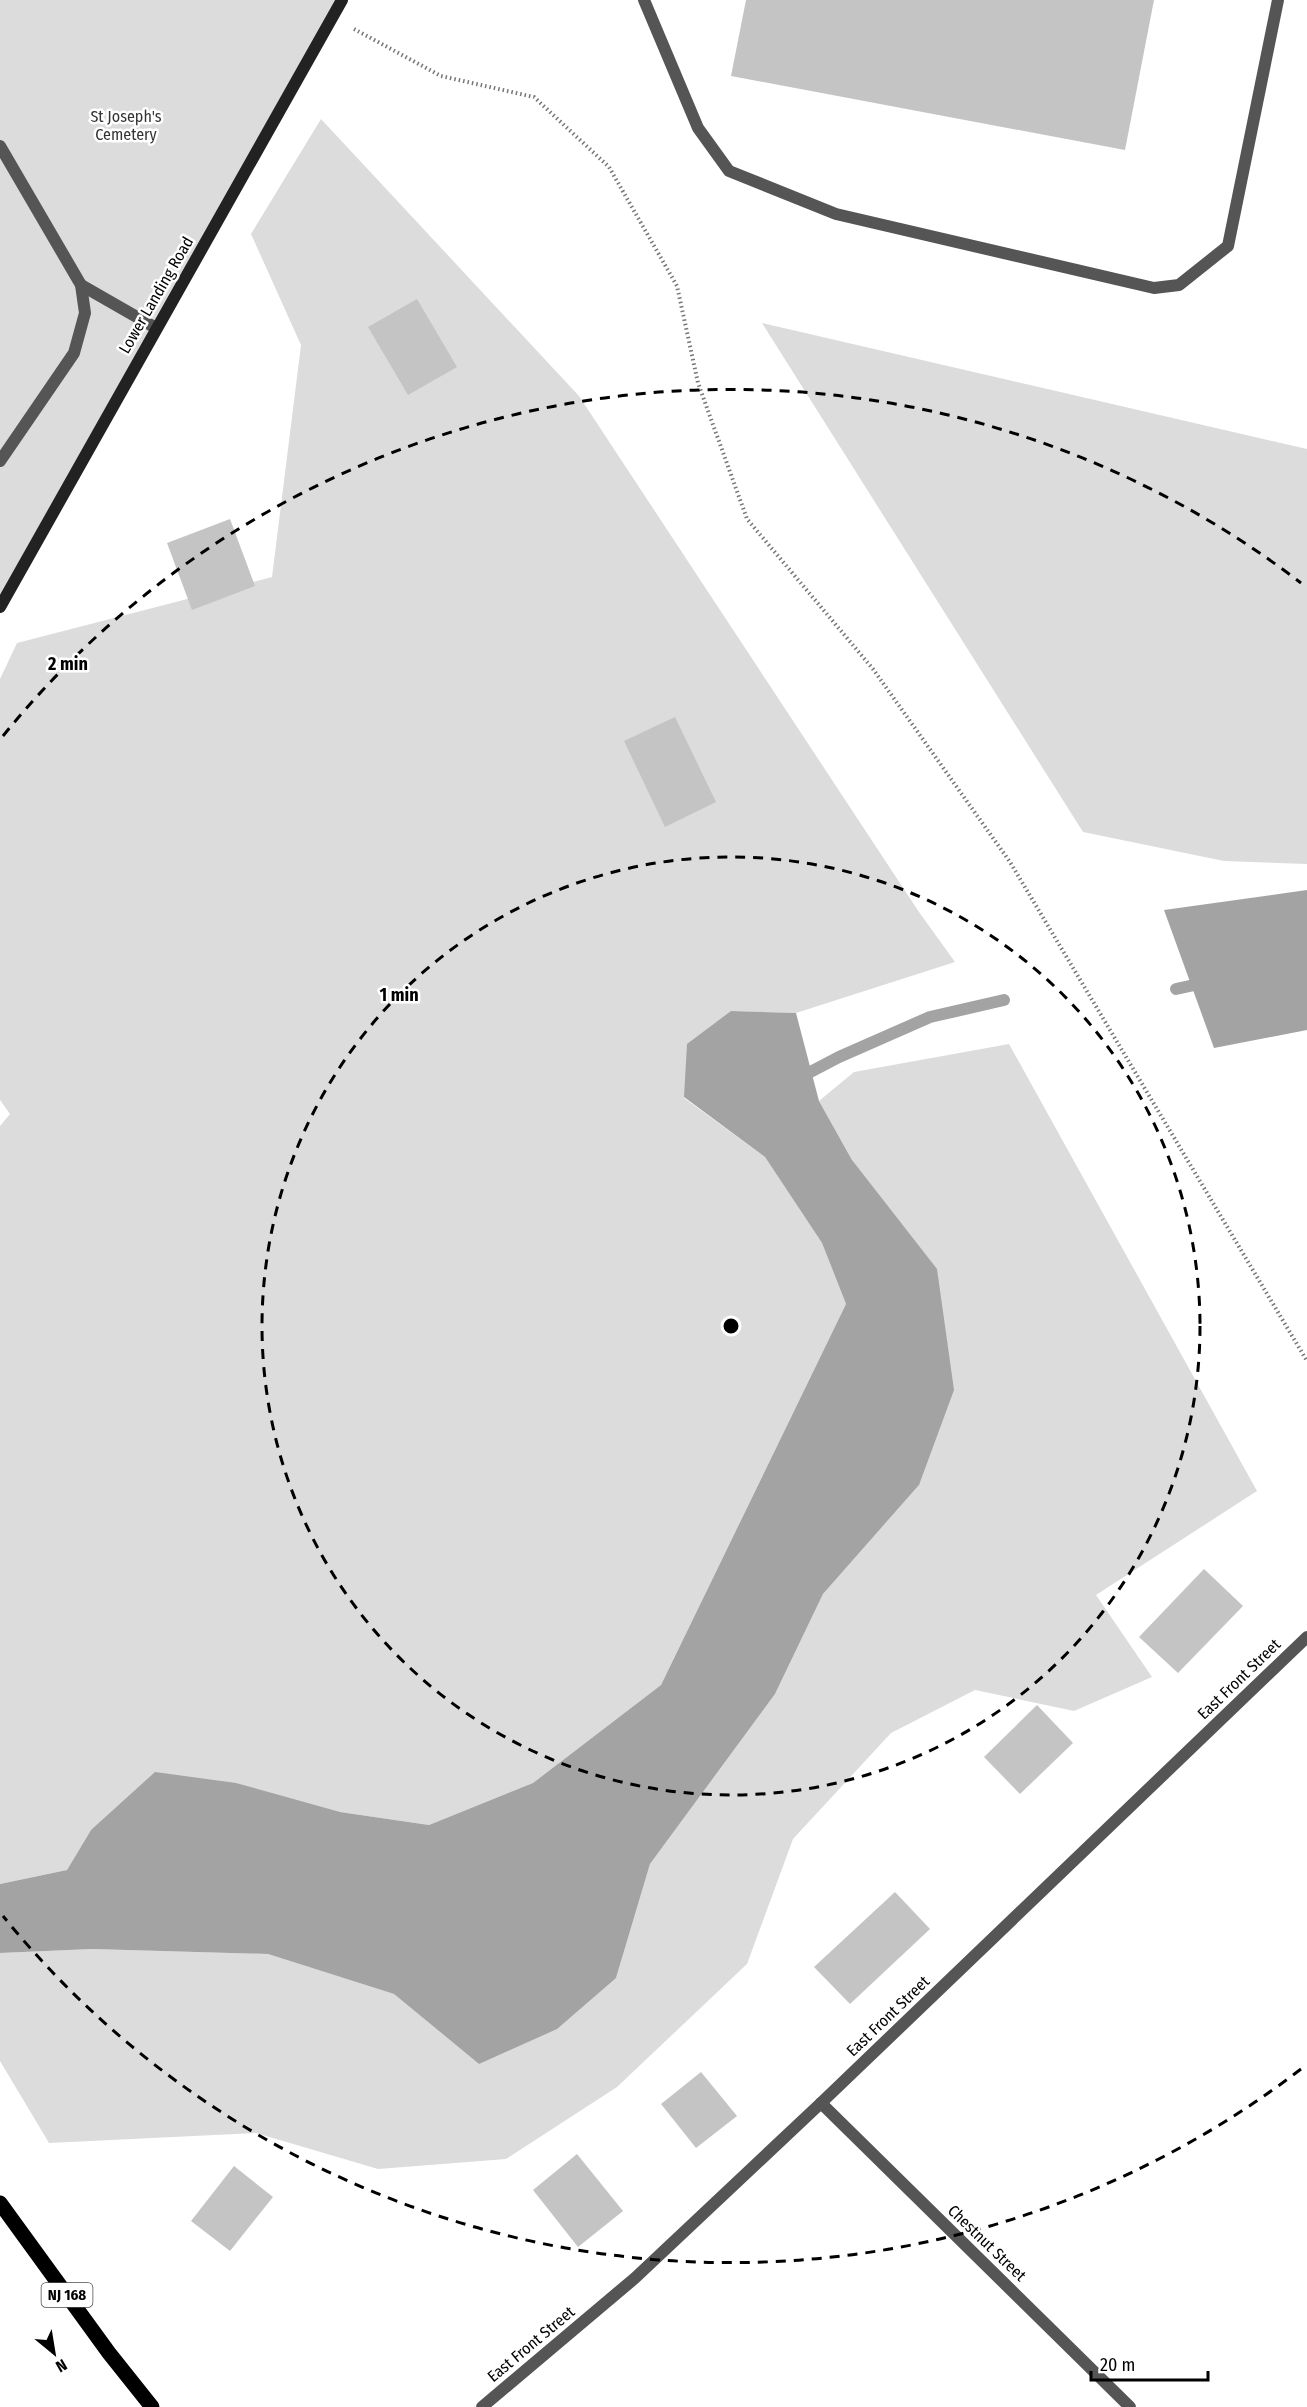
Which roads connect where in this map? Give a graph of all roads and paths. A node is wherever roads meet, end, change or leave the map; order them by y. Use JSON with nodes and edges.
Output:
{"nodes":[{"id":1,"x":342,"y":0,"type":"edge"},
{"id":2,"x":644,"y":0,"type":"edge"},
{"id":3,"x":1278,"y":0,"type":"edge"},
{"id":4,"x":333,"y":17,"type":"junction"},
{"id":5,"x":0,"y":146,"type":"edge"},
{"id":6,"x":81,"y":285,"type":"junction"},
{"id":7,"x":156,"y":328,"type":"junction"},
{"id":8,"x":0,"y":461,"type":"edge"},
{"id":9,"x":0,"y":607,"type":"edge"},
{"id":10,"x":1307,"y":1361,"type":"edge"},
{"id":11,"x":1307,"y":1637,"type":"edge"},
{"id":12,"x":821,"y":2103,"type":"junction"},
{"id":13,"x":0,"y":2203,"type":"edge"},
{"id":14,"x":152,"y":2407,"type":"edge"},
{"id":15,"x":482,"y":2407,"type":"edge"},
{"id":16,"x":1130,"y":2407,"type":"edge"}],
"edges":[{"from":1,"to":4,"type":"main road","name":"Lower Landing Road"},
{"from":2,"to":3,"type":"street"},
{"from":4,"to":7,"type":"main road","name":"Lower Landing Road"},
{"from":4,"to":10,"type":"path"},
{"from":5,"to":6,"type":"street"},
{"from":6,"to":7,"type":"street"},
{"from":6,"to":8,"type":"street"},
{"from":7,"to":9,"type":"main road","name":"Lower Landing Road"},
{"from":11,"to":12,"type":"street","name":"East Front Street"},
{"from":12,"to":15,"type":"street","name":"East Front Street"},
{"from":12,"to":16,"type":"street","name":"Chestnut Street"},
{"from":13,"to":14,"type":"main road","number":"NJ 168"}]}
